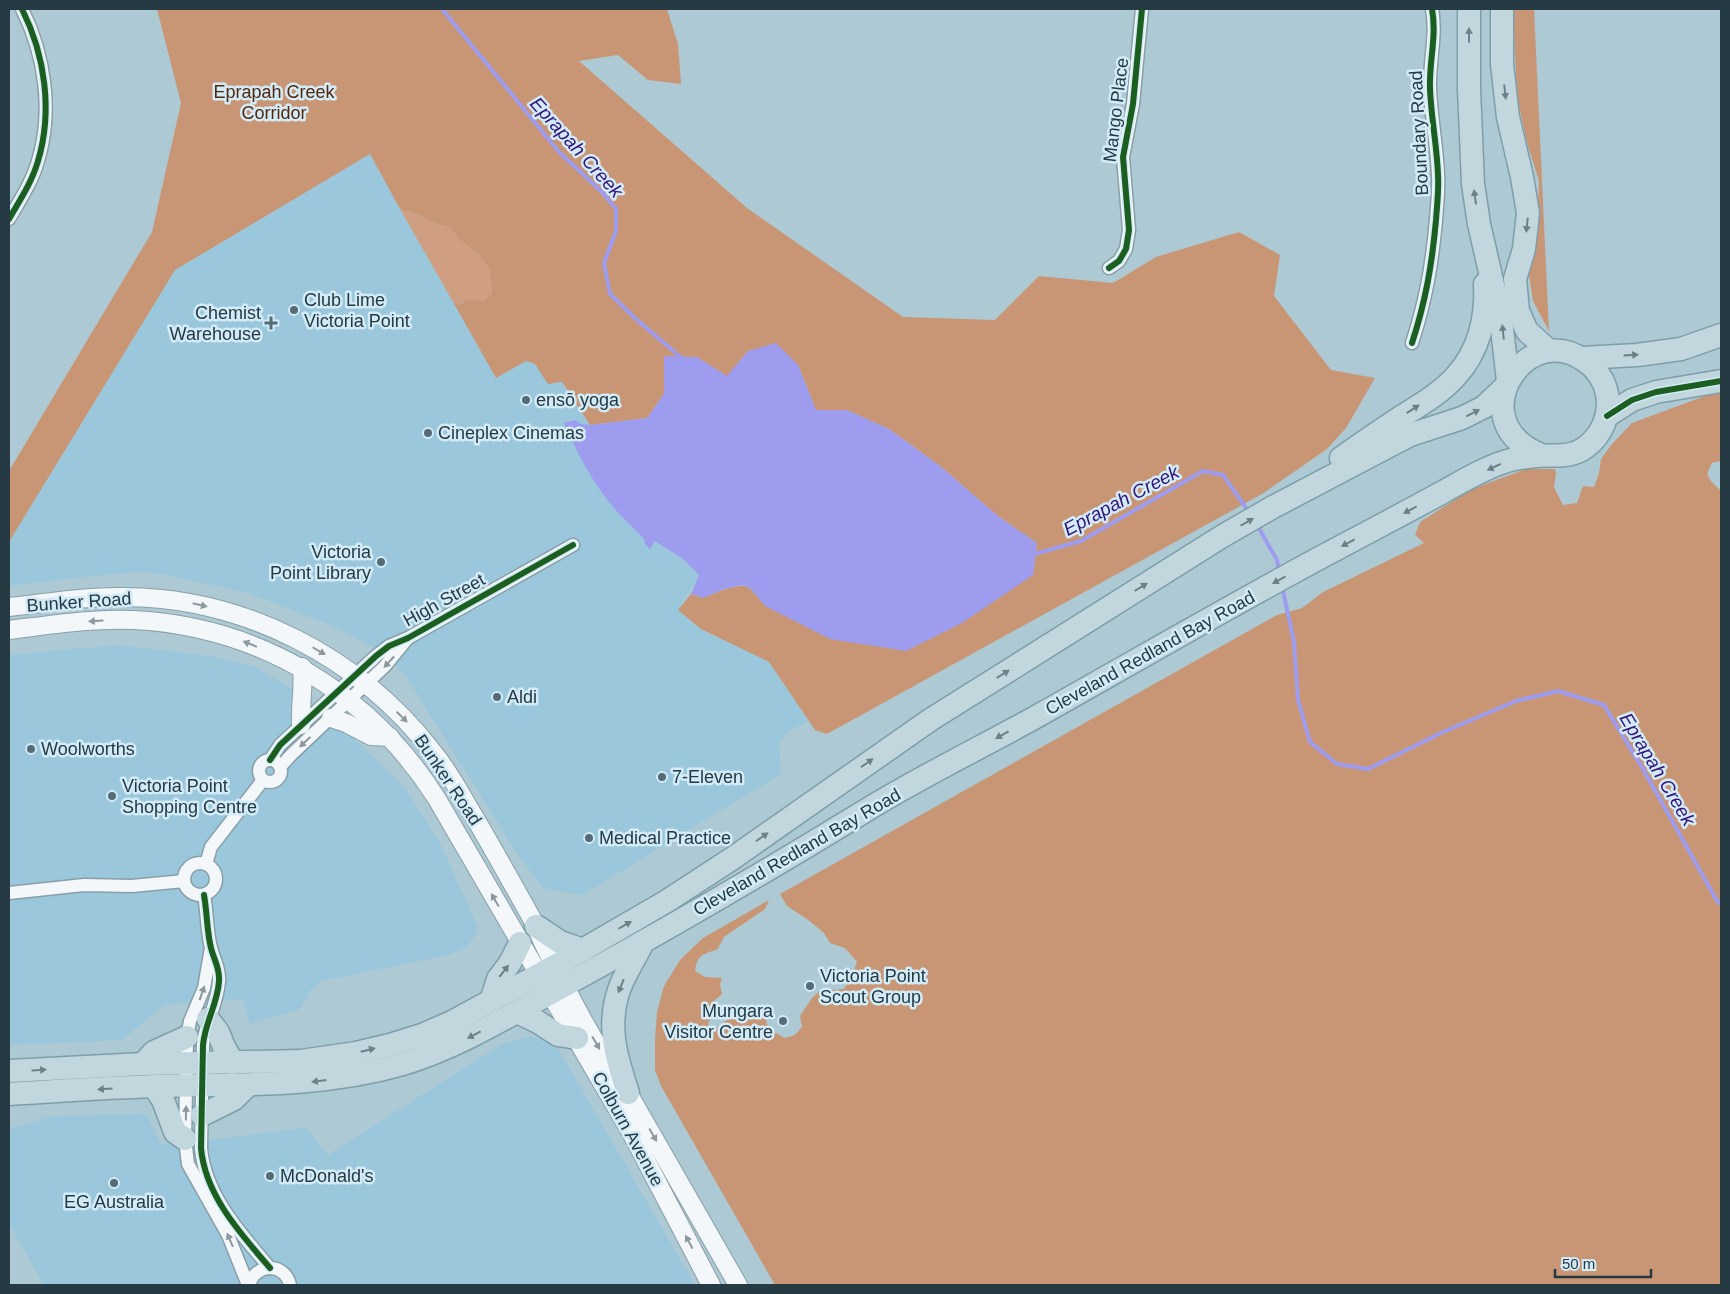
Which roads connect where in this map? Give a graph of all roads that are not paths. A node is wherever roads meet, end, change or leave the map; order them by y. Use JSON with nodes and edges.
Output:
{"nodes":[{"id":1,"x":22,"y":9,"type":"edge"},
{"id":2,"x":1142,"y":9,"type":"edge"},
{"id":3,"x":1432,"y":9,"type":"edge"},
{"id":4,"x":1469,"y":9,"type":"edge"},
{"id":5,"x":1502,"y":9,"type":"edge"},
{"id":6,"x":9,"y":219,"type":"edge"},
{"id":7,"x":1483,"y":246,"type":"junction"},
{"id":8,"x":1109,"y":268,"type":"dead end"},
{"id":9,"x":1721,"y":335,"type":"edge"},
{"id":10,"x":1412,"y":343,"type":"dead end"},
{"id":11,"x":1549,"y":351,"type":"junction"},
{"id":12,"x":1582,"y":358,"type":"junction"},
{"id":13,"x":1721,"y":381,"type":"edge"},
{"id":14,"x":1507,"y":384,"type":"junction"},
{"id":15,"x":1607,"y":416,"type":"junction"},
{"id":16,"x":1379,"y":442,"type":"junction"},
{"id":17,"x":1541,"y":455,"type":"junction"},
{"id":18,"x":573,"y":546,"type":"dead end"},
{"id":19,"x":9,"y":607,"type":"edge"},
{"id":20,"x":9,"y":630,"type":"edge"},
{"id":21,"x":302,"y":667,"type":"junction"},
{"id":22,"x":361,"y":679,"type":"junction"},
{"id":23,"x":344,"y":696,"type":"junction"},
{"id":24,"x":331,"y":718,"type":"junction"},
{"id":25,"x":301,"y":725,"type":"junction"},
{"id":26,"x":390,"y":737,"type":"junction"},
{"id":27,"x":275,"y":764,"type":"junction"},
{"id":28,"x":206,"y":864,"type":"junction"},
{"id":29,"x":184,"y":881,"type":"junction"},
{"id":30,"x":9,"y":893,"type":"edge"},
{"id":31,"x":204,"y":895,"type":"junction"},
{"id":32,"x":536,"y":926,"type":"junction"},
{"id":33,"x":643,"y":942,"type":"junction"},
{"id":34,"x":520,"y":943,"type":"junction"},
{"id":35,"x":210,"y":948,"type":"junction"},
{"id":36,"x":583,"y":950,"type":"junction"},
{"id":37,"x":552,"y":980,"type":"junction"},
{"id":38,"x":491,"y":1001,"type":"junction"},
{"id":39,"x":517,"y":1012,"type":"junction"},
{"id":40,"x":208,"y":1018,"type":"junction"},
{"id":41,"x":187,"y":1036,"type":"junction"},
{"id":42,"x":577,"y":1038,"type":"junction"},
{"id":43,"x":194,"y":1063,"type":"junction"},
{"id":44,"x":233,"y":1063,"type":"junction"},
{"id":45,"x":143,"y":1064,"type":"junction"},
{"id":46,"x":9,"y":1072,"type":"edge"},
{"id":47,"x":248,"y":1085,"type":"junction"},
{"id":48,"x":154,"y":1086,"type":"junction"},
{"id":49,"x":194,"y":1086,"type":"junction"},
{"id":50,"x":628,"y":1093,"type":"junction"},
{"id":51,"x":9,"y":1094,"type":"edge"},
{"id":52,"x":202,"y":1115,"type":"junction"},
{"id":53,"x":185,"y":1139,"type":"junction"},
{"id":54,"x":270,"y":1268,"type":"junction"},
{"id":55,"x":249,"y":1285,"type":"edge"},
{"id":56,"x":290,"y":1285,"type":"edge"},
{"id":57,"x":711,"y":1285,"type":"edge"},
{"id":58,"x":738,"y":1285,"type":"edge"}],
"edges":[{"from":1,"to":6,"type":"street"},
{"from":2,"to":8,"type":"street","name":"Mango Place"},
{"from":3,"to":10,"type":"street","name":"Boundary Road"},
{"from":7,"to":4,"type":"highway","one_way":true},
{"from":5,"to":11,"type":"highway","one_way":true},
{"from":14,"to":7,"type":"highway","one_way":true},
{"from":16,"to":7,"type":"highway","one_way":true},
{"from":12,"to":9,"type":"highway","one_way":true},
{"from":11,"to":12,"type":"highway"},
{"from":11,"to":14,"type":"highway"},
{"from":12,"to":15,"type":"highway"},
{"from":13,"to":15,"type":"highway","name":"Cleveland Redland Bay Road"},
{"from":16,"to":14,"type":"highway","one_way":true},
{"from":14,"to":17,"type":"highway","name":"Cleveland Redland Bay Road"},
{"from":15,"to":17,"type":"highway","name":"Cleveland Redland Bay Road"},
{"from":36,"to":16,"type":"highway","name":"Cleveland Redland Bay Road","one_way":true},
{"from":17,"to":33,"type":"highway","name":"Cleveland Redland Bay Road","one_way":true},
{"from":18,"to":22,"type":"street","name":"High Street"},
{"from":19,"to":22,"type":"main road","name":"Bunker Road","one_way":true},
{"from":21,"to":20,"type":"main road","name":"Bunker Road","one_way":true},
{"from":21,"to":23,"type":"main road","name":"Bunker Road"},
{"from":21,"to":25,"type":"main road"},
{"from":22,"to":23,"type":"street","name":"High Street"},
{"from":22,"to":32,"type":"main road","name":"Bunker Road","one_way":true},
{"from":23,"to":24,"type":"street"},
{"from":23,"to":25,"type":"street"},
{"from":23,"to":26,"type":"main road","name":"Bunker Road"},
{"from":24,"to":26,"type":"main road"},
{"from":24,"to":27,"type":"street","one_way":true},
{"from":25,"to":27,"type":"street"},
{"from":34,"to":26,"type":"main road","name":"Bunker Road","one_way":true},
{"from":27,"to":28,"type":"street"},
{"from":28,"to":29,"type":"street"},
{"from":28,"to":31,"type":"street"},
{"from":29,"to":30,"type":"street"},
{"from":29,"to":31,"type":"street"},
{"from":31,"to":35,"type":"street"},
{"from":32,"to":36,"type":"highway"},
{"from":32,"to":37,"type":"main road","name":"Bunker Road"},
{"from":33,"to":37,"type":"highway","name":"Cleveland Redland Bay Road"},
{"from":33,"to":50,"type":"highway","one_way":true},
{"from":34,"to":37,"type":"main road","name":"Bunker Road"},
{"from":38,"to":34,"type":"highway","one_way":true},
{"from":35,"to":40,"type":"street"},
{"from":41,"to":35,"type":"street","one_way":true},
{"from":36,"to":37,"type":"highway","name":"Cleveland Redland Bay Road"},
{"from":37,"to":38,"type":"highway","name":"Cleveland Redland Bay Road"},
{"from":37,"to":39,"type":"highway","name":"Cleveland Redland Bay Road"},
{"from":37,"to":42,"type":"main road","name":"Colburn Avenue"},
{"from":37,"to":50,"type":"main road","name":"Colburn Avenue","one_way":true},
{"from":44,"to":38,"type":"highway","name":"Cleveland Redland Bay Road","one_way":true},
{"from":39,"to":42,"type":"highway"},
{"from":39,"to":47,"type":"highway","name":"Cleveland Redland Bay Road","one_way":true},
{"from":40,"to":43,"type":"street"},
{"from":40,"to":44,"type":"highway"},
{"from":41,"to":43,"type":"street"},
{"from":41,"to":45,"type":"highway"},
{"from":57,"to":42,"type":"main road","name":"Colburn Avenue","one_way":true},
{"from":43,"to":44,"type":"highway","name":"Cleveland Redland Bay Road"},
{"from":43,"to":45,"type":"highway","name":"Cleveland Redland Bay Road"},
{"from":43,"to":49,"type":"street"},
{"from":46,"to":45,"type":"highway","name":"Cleveland Redland Bay Road","one_way":true},
{"from":47,"to":49,"type":"highway","name":"Cleveland Redland Bay Road"},
{"from":47,"to":52,"type":"highway"},
{"from":48,"to":49,"type":"highway","name":"Cleveland Redland Bay Road"},
{"from":48,"to":51,"type":"highway","name":"Cleveland Redland Bay Road","one_way":true},
{"from":48,"to":53,"type":"highway"},
{"from":49,"to":52,"type":"street"},
{"from":53,"to":49,"type":"street","one_way":true},
{"from":50,"to":58,"type":"main road","name":"Colburn Avenue","one_way":true},
{"from":52,"to":54,"type":"street"},
{"from":55,"to":53,"type":"street","one_way":true},
{"from":54,"to":55,"type":"street"},
{"from":54,"to":56,"type":"street"}]}
